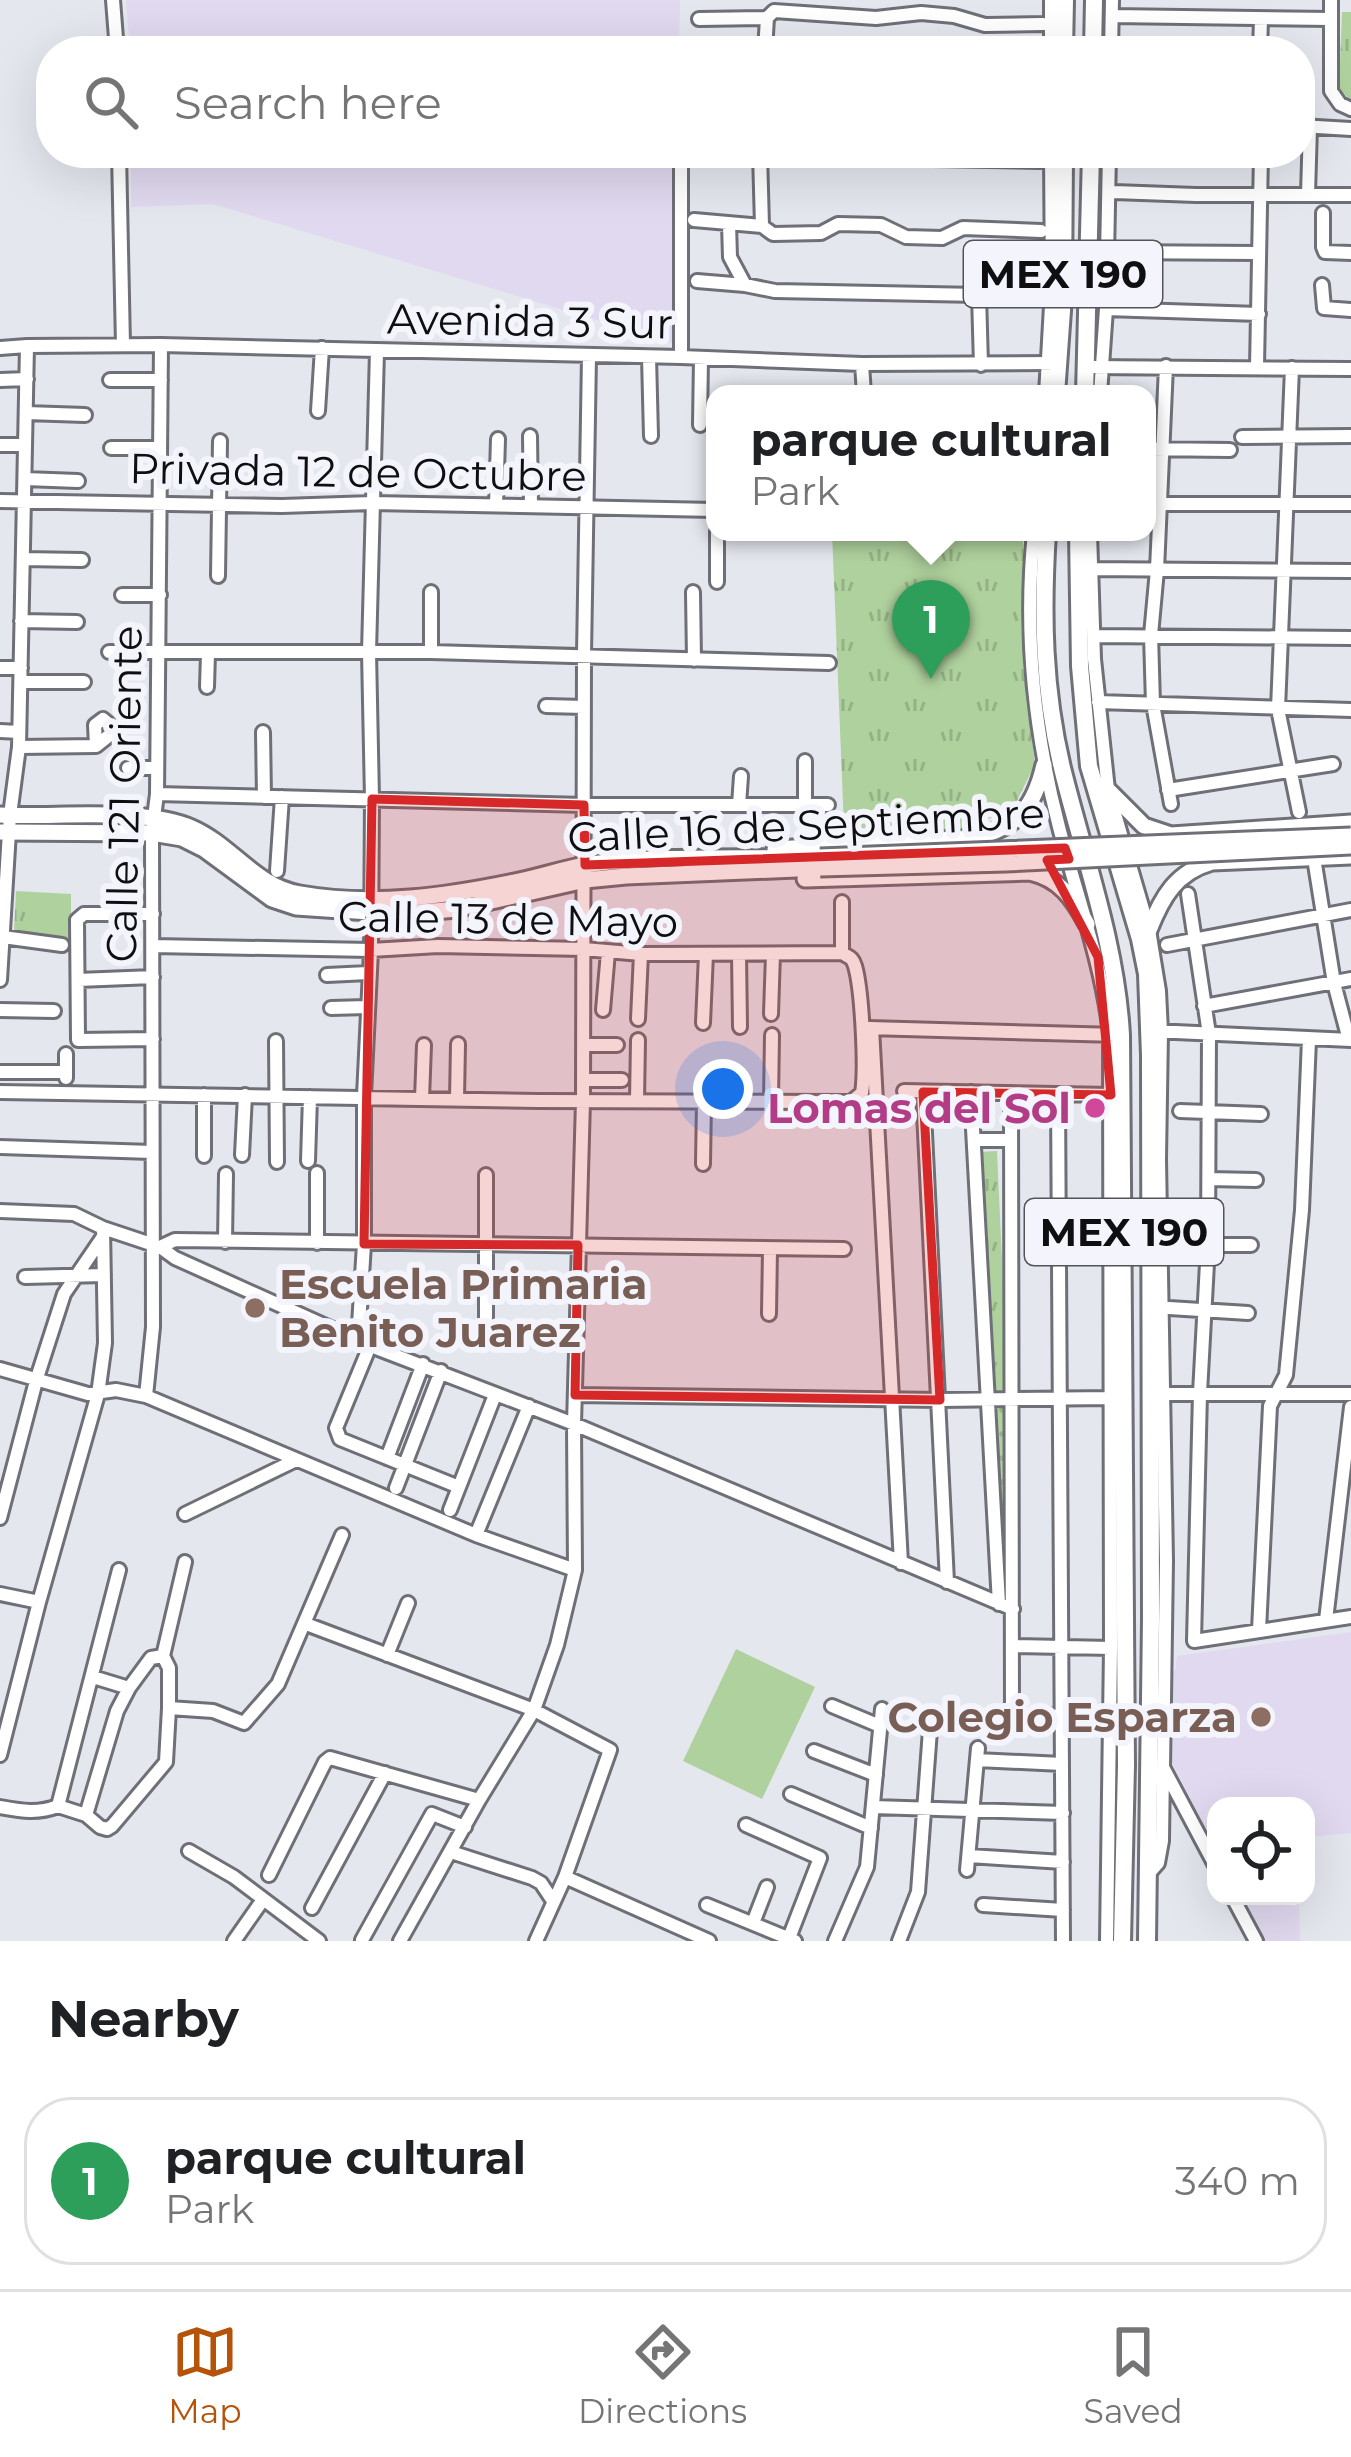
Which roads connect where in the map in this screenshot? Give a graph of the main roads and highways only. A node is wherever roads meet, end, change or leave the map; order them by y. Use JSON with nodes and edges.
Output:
{"nodes":[{"id":1,"x":1065,"y":0,"type":"edge"},
{"id":2,"x":1094,"y":0,"type":"edge"},
{"id":3,"x":1064,"y":36,"type":"edge"},
{"id":4,"x":1093,"y":36,"type":"edge"},
{"id":5,"x":1064,"y":168,"type":"edge"},
{"id":6,"x":1091,"y":168,"type":"edge"},
{"id":7,"x":1055,"y":385,"type":"edge"},
{"id":8,"x":1088,"y":385,"type":"edge"},
{"id":9,"x":1046,"y":541,"type":"edge"},
{"id":10,"x":1078,"y":541,"type":"edge"},
{"id":11,"x":1044,"y":765,"type":"road end"},
{"id":12,"x":1108,"y":790,"type":"road end"},
{"id":13,"x":1351,"y":823,"type":"edge"},
{"id":14,"x":5,"y":824,"type":"edge"},
{"id":15,"x":1351,"y":836,"type":"edge"},
{"id":16,"x":1351,"y":846,"type":"edge"},
{"id":17,"x":1351,"y":856,"type":"edge"},
{"id":18,"x":820,"y":862,"type":"junction"},
{"id":19,"x":728,"y":866,"type":"junction"},
{"id":20,"x":1087,"y":924,"type":"road end"},
{"id":21,"x":1149,"y":930,"type":"road end"},
{"id":22,"x":1122,"y":1941,"type":"edge"},
{"id":23,"x":1147,"y":1941,"type":"edge"}],
"edges":[{"from":1,"to":3,"type":"highway"},
{"from":2,"to":4,"type":"highway"},
{"from":5,"to":7,"type":"highway","number":"MEX 190"},
{"from":6,"to":8,"type":"highway","number":"MEX 190"},
{"from":9,"to":22,"type":"highway","number":"MEX 190"},
{"from":10,"to":23,"type":"highway","number":"MEX 190"},
{"from":11,"to":19,"type":"main road"},
{"from":12,"to":13,"type":"main road"},
{"from":14,"to":19,"type":"main road","name":"Calle 16 de Septiembre"},
{"from":15,"to":18,"type":"main road","name":"Calle 16 de Septiembre","bridge":true},
{"from":16,"to":18,"type":"main road","name":"Calle 16 de Septiembre","bridge":true},
{"from":17,"to":21,"type":"main road"},
{"from":18,"to":19,"type":"main road","name":"Calle 16 de Septiembre"},
{"from":19,"to":20,"type":"main road"}]}
